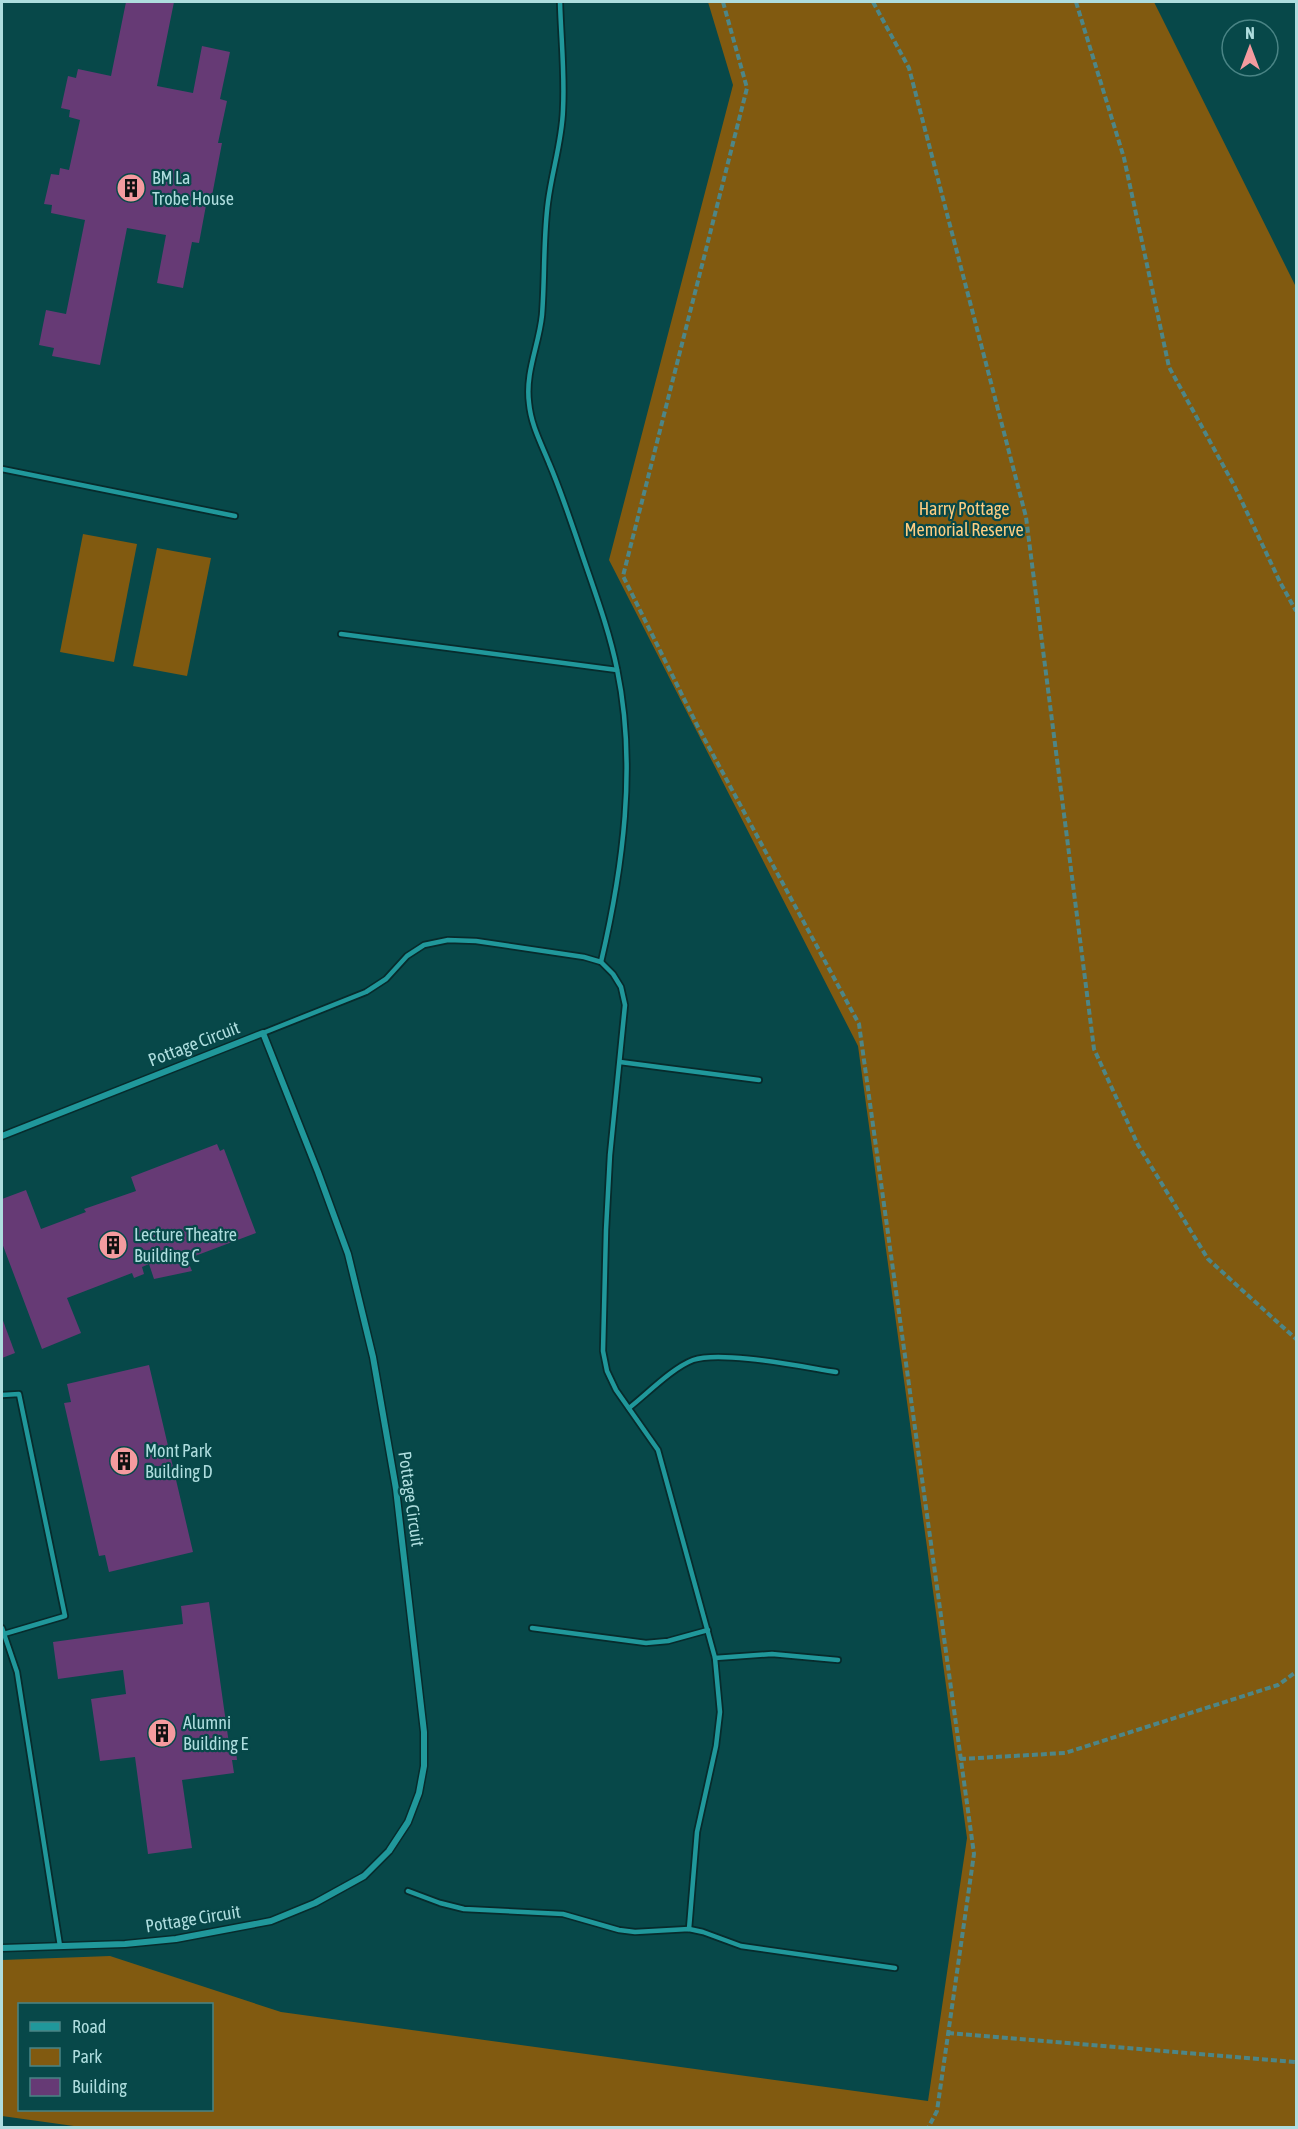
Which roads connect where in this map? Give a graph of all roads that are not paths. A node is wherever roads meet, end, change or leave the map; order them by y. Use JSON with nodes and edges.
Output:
{"nodes":[{"id":1,"x":560,"y":2,"type":"edge"},
{"id":2,"x":2,"y":469,"type":"edge"},
{"id":3,"x":236,"y":516,"type":"dead end"},
{"id":4,"x":341,"y":634,"type":"dead end"},
{"id":5,"x":617,"y":670,"type":"junction"},
{"id":6,"x":601,"y":962,"type":"junction"},
{"id":7,"x":263,"y":1033,"type":"junction"},
{"id":8,"x":620,"y":1062,"type":"junction"},
{"id":9,"x":759,"y":1080,"type":"dead end"},
{"id":10,"x":2,"y":1136,"type":"edge"},
{"id":11,"x":836,"y":1372,"type":"dead end"},
{"id":12,"x":2,"y":1395,"type":"edge"},
{"id":13,"x":629,"y":1408,"type":"junction"},
{"id":14,"x":2,"y":1628,"type":"edge"},
{"id":15,"x":532,"y":1628,"type":"dead end"},
{"id":16,"x":708,"y":1630,"type":"junction"},
{"id":17,"x":4,"y":1634,"type":"junction"},
{"id":18,"x":715,"y":1658,"type":"junction"},
{"id":19,"x":838,"y":1660,"type":"dead end"},
{"id":20,"x":408,"y":1891,"type":"dead end"},
{"id":21,"x":689,"y":1929,"type":"junction"},
{"id":22,"x":60,"y":1946,"type":"junction"},
{"id":23,"x":2,"y":1948,"type":"edge"},
{"id":24,"x":895,"y":1968,"type":"dead end"}],
"edges":[{"from":1,"to":5,"type":"lane"},
{"from":2,"to":3,"type":"lane"},
{"from":4,"to":5,"type":"lane"},
{"from":5,"to":6,"type":"lane"},
{"from":6,"to":7,"type":"lane"},
{"from":6,"to":8,"type":"lane"},
{"from":7,"to":10,"type":"street","name":"Pottage Circuit"},
{"from":7,"to":22,"type":"street","name":"Pottage Circuit"},
{"from":8,"to":9,"type":"lane"},
{"from":8,"to":13,"type":"lane"},
{"from":11,"to":13,"type":"lane"},
{"from":12,"to":17,"type":"lane"},
{"from":13,"to":16,"type":"lane"},
{"from":14,"to":17,"type":"lane"},
{"from":15,"to":16,"type":"lane"},
{"from":16,"to":18,"type":"lane"},
{"from":17,"to":22,"type":"lane"},
{"from":18,"to":19,"type":"lane"},
{"from":18,"to":21,"type":"lane"},
{"from":20,"to":21,"type":"lane"},
{"from":21,"to":24,"type":"lane"},
{"from":22,"to":23,"type":"street","name":"Pottage Circuit"}]}
